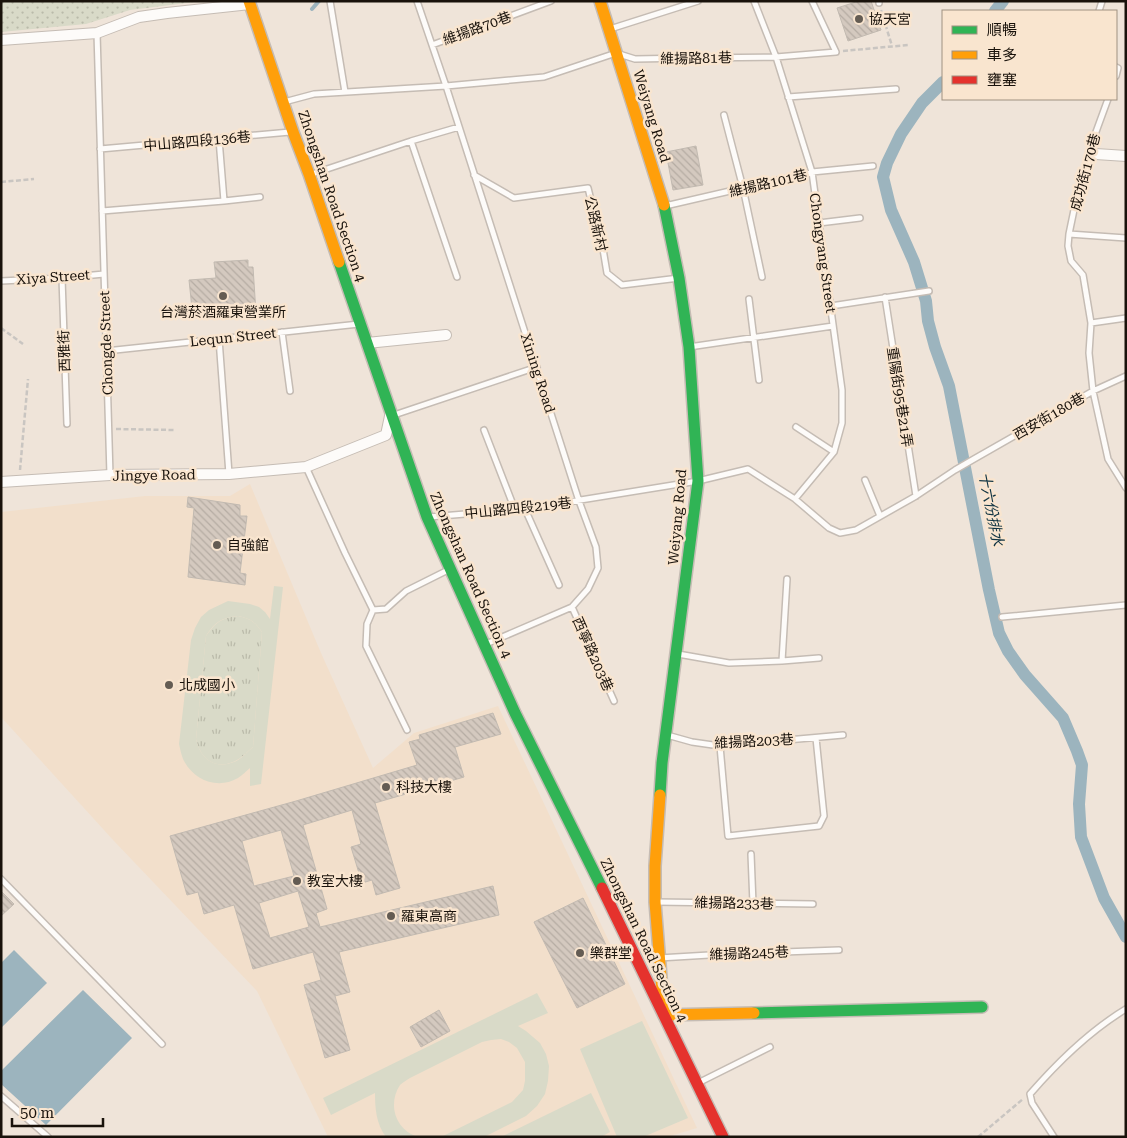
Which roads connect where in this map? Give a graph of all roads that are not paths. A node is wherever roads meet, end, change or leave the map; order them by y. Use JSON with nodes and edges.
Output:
{"nodes":[{"id":1,"x":330,"y":1,"type":"edge"},
{"id":2,"x":417,"y":1,"type":"edge"},
{"id":3,"x":550,"y":1,"type":"edge"},
{"id":4,"x":600,"y":1,"type":"edge"},
{"id":5,"x":698,"y":1,"type":"edge"},
{"id":6,"x":754,"y":1,"type":"edge"},
{"id":7,"x":812,"y":1,"type":"edge"},
{"id":8,"x":249,"y":3,"type":"edge"},
{"id":9,"x":609,"y":29,"type":"junction"},
{"id":10,"x":97,"y":33,"type":"junction"},
{"id":11,"x":1,"y":40,"type":"edge"},
{"id":12,"x":432,"y":45,"type":"junction"},
{"id":13,"x":616,"y":53,"type":"junction"},
{"id":14,"x":776,"y":57,"type":"junction"},
{"id":15,"x":446,"y":86,"type":"junction"},
{"id":16,"x":896,"y":89,"type":"dead end"},
{"id":17,"x":345,"y":92,"type":"junction"},
{"id":18,"x":788,"y":97,"type":"junction"},
{"id":19,"x":1108,"y":100,"type":"edge"},
{"id":20,"x":283,"y":102,"type":"junction"},
{"id":21,"x":724,"y":115,"type":"dead end"},
{"id":22,"x":459,"y":127,"type":"junction"},
{"id":23,"x":294,"y":132,"type":"junction"},
{"id":24,"x":219,"y":139,"type":"junction"},
{"id":25,"x":411,"y":141,"type":"junction"},
{"id":26,"x":100,"y":149,"type":"junction"},
{"id":27,"x":1096,"y":154,"type":"dead end"},
{"id":28,"x":1126,"y":156,"type":"edge"},
{"id":29,"x":873,"y":166,"type":"dead end"},
{"id":30,"x":812,"y":172,"type":"junction"},
{"id":31,"x":309,"y":174,"type":"junction"},
{"id":32,"x":474,"y":175,"type":"junction"},
{"id":33,"x":743,"y":188,"type":"junction"},
{"id":34,"x":260,"y":198,"type":"dead end"},
{"id":35,"x":224,"y":201,"type":"junction"},
{"id":36,"x":664,"y":206,"type":"junction"},
{"id":37,"x":102,"y":211,"type":"junction"},
{"id":38,"x":860,"y":218,"type":"dead end"},
{"id":39,"x":819,"y":223,"type":"junction"},
{"id":40,"x":1069,"y":234,"type":"junction"},
{"id":41,"x":1126,"y":238,"type":"edge"},
{"id":42,"x":104,"y":274,"type":"junction"},
{"id":43,"x":457,"y":277,"type":"dead end"},
{"id":44,"x":762,"y":277,"type":"dead end"},
{"id":45,"x":62,"y":278,"type":"junction"},
{"id":46,"x":679,"y":278,"type":"junction"},
{"id":47,"x":1,"y":281,"type":"edge"},
{"id":48,"x":930,"y":290,"type":"dead end"},
{"id":49,"x":885,"y":297,"type":"junction"},
{"id":50,"x":748,"y":299,"type":"dead end"},
{"id":51,"x":831,"y":306,"type":"junction"},
{"id":52,"x":1126,"y":318,"type":"edge"},
{"id":53,"x":1091,"y":323,"type":"junction"},
{"id":54,"x":360,"y":324,"type":"junction"},
{"id":55,"x":833,"y":326,"type":"junction"},
{"id":56,"x":282,"y":332,"type":"junction"},
{"id":57,"x":446,"y":335,"type":"dead end"},
{"id":58,"x":753,"y":338,"type":"junction"},
{"id":59,"x":219,"y":339,"type":"junction"},
{"id":60,"x":367,"y":342,"type":"junction"},
{"id":61,"x":689,"y":347,"type":"junction"},
{"id":62,"x":106,"y":351,"type":"junction"},
{"id":63,"x":536,"y":367,"type":"junction"},
{"id":64,"x":1126,"y":376,"type":"edge"},
{"id":65,"x":759,"y":380,"type":"dead end"},
{"id":66,"x":290,"y":391,"type":"dead end"},
{"id":67,"x":1093,"y":391,"type":"junction"},
{"id":68,"x":391,"y":416,"type":"junction"},
{"id":69,"x":66,"y":424,"type":"dead end"},
{"id":70,"x":796,"y":427,"type":"dead end"},
{"id":71,"x":484,"y":430,"type":"dead end"},
{"id":72,"x":834,"y":452,"type":"junction"},
{"id":73,"x":306,"y":467,"type":"junction"},
{"id":74,"x":229,"y":474,"type":"junction"},
{"id":75,"x":110,"y":475,"type":"junction"},
{"id":76,"x":865,"y":480,"type":"dead end"},
{"id":77,"x":698,"y":481,"type":"junction"},
{"id":78,"x":1,"y":482,"type":"edge"},
{"id":79,"x":1126,"y":488,"type":"edge"},
{"id":80,"x":916,"y":496,"type":"junction"},
{"id":81,"x":795,"y":499,"type":"junction"},
{"id":82,"x":579,"y":501,"type":"junction"},
{"id":83,"x":525,"y":509,"type":"junction"},
{"id":84,"x":515,"y":510,"type":"junction"},
{"id":85,"x":880,"y":516,"type":"junction"},
{"id":86,"x":427,"y":517,"type":"junction"},
{"id":87,"x":450,"y":569,"type":"junction"},
{"id":88,"x":787,"y":579,"type":"dead end"},
{"id":89,"x":559,"y":585,"type":"dead end"},
{"id":90,"x":1126,"y":606,"type":"edge"},
{"id":91,"x":572,"y":607,"type":"junction"},
{"id":92,"x":373,"y":610,"type":"junction"},
{"id":93,"x":1002,"y":617,"type":"dead end"},
{"id":94,"x":485,"y":644,"type":"junction"},
{"id":95,"x":676,"y":654,"type":"junction"},
{"id":96,"x":819,"y":658,"type":"dead end"},
{"id":97,"x":782,"y":661,"type":"junction"},
{"id":98,"x":614,"y":701,"type":"dead end"},
{"id":99,"x":407,"y":730,"type":"dead end"},
{"id":100,"x":666,"y":734,"type":"junction"},
{"id":101,"x":843,"y":735,"type":"dead end"},
{"id":102,"x":816,"y":738,"type":"junction"},
{"id":103,"x":720,"y":746,"type":"junction"},
{"id":104,"x":751,"y":854,"type":"dead end"},
{"id":105,"x":1,"y":879,"type":"edge"},
{"id":106,"x":655,"y":902,"type":"junction"},
{"id":107,"x":753,"y":904,"type":"junction"},
{"id":108,"x":813,"y":904,"type":"dead end"},
{"id":109,"x":839,"y":950,"type":"dead end"},
{"id":110,"x":659,"y":958,"type":"junction"},
{"id":111,"x":982,"y":1007,"type":"dead end"},
{"id":112,"x":1126,"y":1009,"type":"edge"},
{"id":113,"x":664,"y":1015,"type":"junction"},
{"id":114,"x":162,"y":1044,"type":"dead end"},
{"id":115,"x":770,"y":1047,"type":"dead end"},
{"id":116,"x":697,"y":1083,"type":"junction"},
{"id":117,"x":1,"y":1096,"type":"edge"},
{"id":118,"x":48,"y":1137,"type":"edge"},
{"id":119,"x":723,"y":1137,"type":"edge"},
{"id":120,"x":1054,"y":1137,"type":"edge"}],
"edges":[{"from":1,"to":17,"type":"lane"},
{"from":2,"to":12,"type":"lane","name":"Xining Road"},
{"from":3,"to":12,"type":"lane","name":"維揚路70巷"},
{"from":4,"to":9,"type":"street","name":"Weiyang Road"},
{"from":5,"to":9,"type":"lane"},
{"from":6,"to":14,"type":"lane","name":"Chongyang Street"},
{"from":7,"to":14,"type":"lane","name":"維揚路81巷"},
{"from":8,"to":10,"type":"street"},
{"from":8,"to":20,"type":"street","name":"Zhongshan Road Section 4"},
{"from":9,"to":13,"type":"street","name":"Weiyang Road"},
{"from":10,"to":11,"type":"street"},
{"from":10,"to":26,"type":"lane","name":"Chongde Street"},
{"from":12,"to":15,"type":"lane","name":"Xining Road"},
{"from":13,"to":14,"type":"lane","name":"維揚路81巷"},
{"from":13,"to":15,"type":"lane"},
{"from":13,"to":36,"type":"street","name":"Weiyang Road"},
{"from":14,"to":18,"type":"lane","name":"Chongyang Street"},
{"from":15,"to":17,"type":"lane"},
{"from":15,"to":22,"type":"lane","name":"Xining Road"},
{"from":16,"to":18,"type":"lane"},
{"from":17,"to":20,"type":"lane"},
{"from":18,"to":30,"type":"lane","name":"Chongyang Street"},
{"from":19,"to":40,"type":"lane","name":"成功街170巷"},
{"from":20,"to":23,"type":"street","name":"Zhongshan Road Section 4"},
{"from":21,"to":33,"type":"lane"},
{"from":22,"to":25,"type":"lane"},
{"from":22,"to":32,"type":"lane","name":"Xining Road"},
{"from":23,"to":24,"type":"lane","name":"中山路四段136巷"},
{"from":23,"to":31,"type":"street","name":"Zhongshan Road Section 4"},
{"from":24,"to":26,"type":"lane","name":"中山路四段136巷"},
{"from":24,"to":35,"type":"lane"},
{"from":25,"to":31,"type":"lane"},
{"from":25,"to":43,"type":"lane"},
{"from":26,"to":37,"type":"lane","name":"Chongde Street"},
{"from":27,"to":28,"type":"street"},
{"from":29,"to":30,"type":"lane","name":"維揚路101巷"},
{"from":30,"to":33,"type":"lane","name":"維揚路101巷"},
{"from":30,"to":39,"type":"lane","name":"Chongyang Street"},
{"from":31,"to":54,"type":"street","name":"Zhongshan Road Section 4"},
{"from":32,"to":46,"type":"lane","name":"公路新村"},
{"from":32,"to":63,"type":"lane","name":"Xining Road"},
{"from":33,"to":36,"type":"lane","name":"維揚路101巷"},
{"from":33,"to":44,"type":"lane"},
{"from":34,"to":35,"type":"lane"},
{"from":35,"to":37,"type":"lane"},
{"from":36,"to":46,"type":"street","name":"Weiyang Road"},
{"from":37,"to":42,"type":"lane","name":"Chongde Street"},
{"from":38,"to":39,"type":"lane"},
{"from":39,"to":51,"type":"lane","name":"Chongyang Street"},
{"from":40,"to":41,"type":"lane"},
{"from":40,"to":53,"type":"lane","name":"成功街170巷"},
{"from":42,"to":45,"type":"lane","name":"Xiya Street"},
{"from":42,"to":62,"type":"lane","name":"Chongde Street"},
{"from":45,"to":47,"type":"lane","name":"Xiya Street"},
{"from":45,"to":69,"type":"lane","name":"西雅街"},
{"from":46,"to":61,"type":"street","name":"Weiyang Road"},
{"from":48,"to":49,"type":"lane"},
{"from":49,"to":51,"type":"lane"},
{"from":49,"to":80,"type":"lane","name":"重陽街95巷21弄"},
{"from":50,"to":58,"type":"lane"},
{"from":51,"to":55,"type":"lane","name":"Chongyang Street"},
{"from":52,"to":53,"type":"lane"},
{"from":53,"to":67,"type":"lane"},
{"from":54,"to":56,"type":"lane","name":"Lequn Street"},
{"from":54,"to":60,"type":"street","name":"Zhongshan Road Section 4"},
{"from":55,"to":58,"type":"lane"},
{"from":55,"to":72,"type":"lane","name":"Chongyang Street"},
{"from":56,"to":59,"type":"lane","name":"Lequn Street"},
{"from":56,"to":66,"type":"lane"},
{"from":57,"to":60,"type":"street"},
{"from":58,"to":61,"type":"lane"},
{"from":58,"to":65,"type":"lane"},
{"from":59,"to":62,"type":"lane","name":"Lequn Street"},
{"from":59,"to":74,"type":"lane"},
{"from":60,"to":68,"type":"street","name":"Zhongshan Road Section 4"},
{"from":61,"to":77,"type":"street","name":"Weiyang Road"},
{"from":62,"to":75,"type":"lane","name":"Chongde Street"},
{"from":63,"to":68,"type":"lane"},
{"from":63,"to":82,"type":"lane","name":"Xining Road"},
{"from":64,"to":67,"type":"lane","name":"西安街180巷"},
{"from":67,"to":79,"type":"lane"},
{"from":67,"to":80,"type":"lane","name":"西安街180巷"},
{"from":68,"to":73,"type":"street","name":"Jingye Road"},
{"from":68,"to":86,"type":"street","name":"Zhongshan Road Section 4"},
{"from":70,"to":72,"type":"lane"},
{"from":71,"to":84,"type":"lane"},
{"from":72,"to":81,"type":"lane","name":"Chongyang Street"},
{"from":73,"to":74,"type":"street","name":"Jingye Road"},
{"from":73,"to":92,"type":"lane"},
{"from":74,"to":75,"type":"street","name":"Jingye Road"},
{"from":75,"to":78,"type":"street","name":"Jingye Road"},
{"from":76,"to":85,"type":"lane"},
{"from":77,"to":81,"type":"lane","name":"中山路四段219巷"},
{"from":77,"to":82,"type":"lane","name":"中山路四段219巷"},
{"from":77,"to":95,"type":"street","name":"Weiyang Road"},
{"from":80,"to":85,"type":"lane","name":"西安街180巷"},
{"from":81,"to":85,"type":"lane","name":"西安街180巷"},
{"from":82,"to":83,"type":"lane","name":"中山路四段219巷"},
{"from":82,"to":91,"type":"lane","name":"Xining Road"},
{"from":83,"to":84,"type":"lane","name":"中山路四段219巷"},
{"from":83,"to":89,"type":"lane"},
{"from":84,"to":86,"type":"lane","name":"中山路四段219巷"},
{"from":86,"to":87,"type":"street","name":"Zhongshan Road Section 4"},
{"from":87,"to":92,"type":"lane"},
{"from":87,"to":94,"type":"street","name":"Zhongshan Road Section 4"},
{"from":88,"to":97,"type":"lane"},
{"from":90,"to":93,"type":"lane"},
{"from":91,"to":94,"type":"lane","name":"Xining Road"},
{"from":91,"to":98,"type":"lane","name":"西寧路203巷"},
{"from":92,"to":99,"type":"lane"},
{"from":94,"to":113,"type":"street","name":"Zhongshan Road Section 4"},
{"from":95,"to":97,"type":"lane"},
{"from":95,"to":100,"type":"street","name":"Weiyang Road"},
{"from":96,"to":97,"type":"lane"},
{"from":100,"to":103,"type":"lane","name":"維揚路203巷"},
{"from":100,"to":106,"type":"street","name":"Weiyang Road"},
{"from":101,"to":102,"type":"lane","name":"維揚路203巷"},
{"from":102,"to":103,"type":"lane","name":"維揚路203巷"},
{"from":102,"to":103,"type":"lane"},
{"from":104,"to":107,"type":"lane"},
{"from":105,"to":114,"type":"lane"},
{"from":106,"to":107,"type":"lane","name":"維揚路233巷"},
{"from":106,"to":110,"type":"street","name":"Weiyang Road"},
{"from":107,"to":108,"type":"lane","name":"維揚路233巷"},
{"from":109,"to":110,"type":"lane","name":"維揚路245巷"},
{"from":110,"to":113,"type":"street","name":"Weiyang Road"},
{"from":111,"to":113,"type":"street"},
{"from":112,"to":120,"type":"lane"},
{"from":113,"to":116,"type":"street","name":"Zhongshan Road Section 4"},
{"from":115,"to":116,"type":"lane"},
{"from":116,"to":119,"type":"street","name":"Zhongshan Road Section 4"},
{"from":117,"to":118,"type":"lane"}]}
